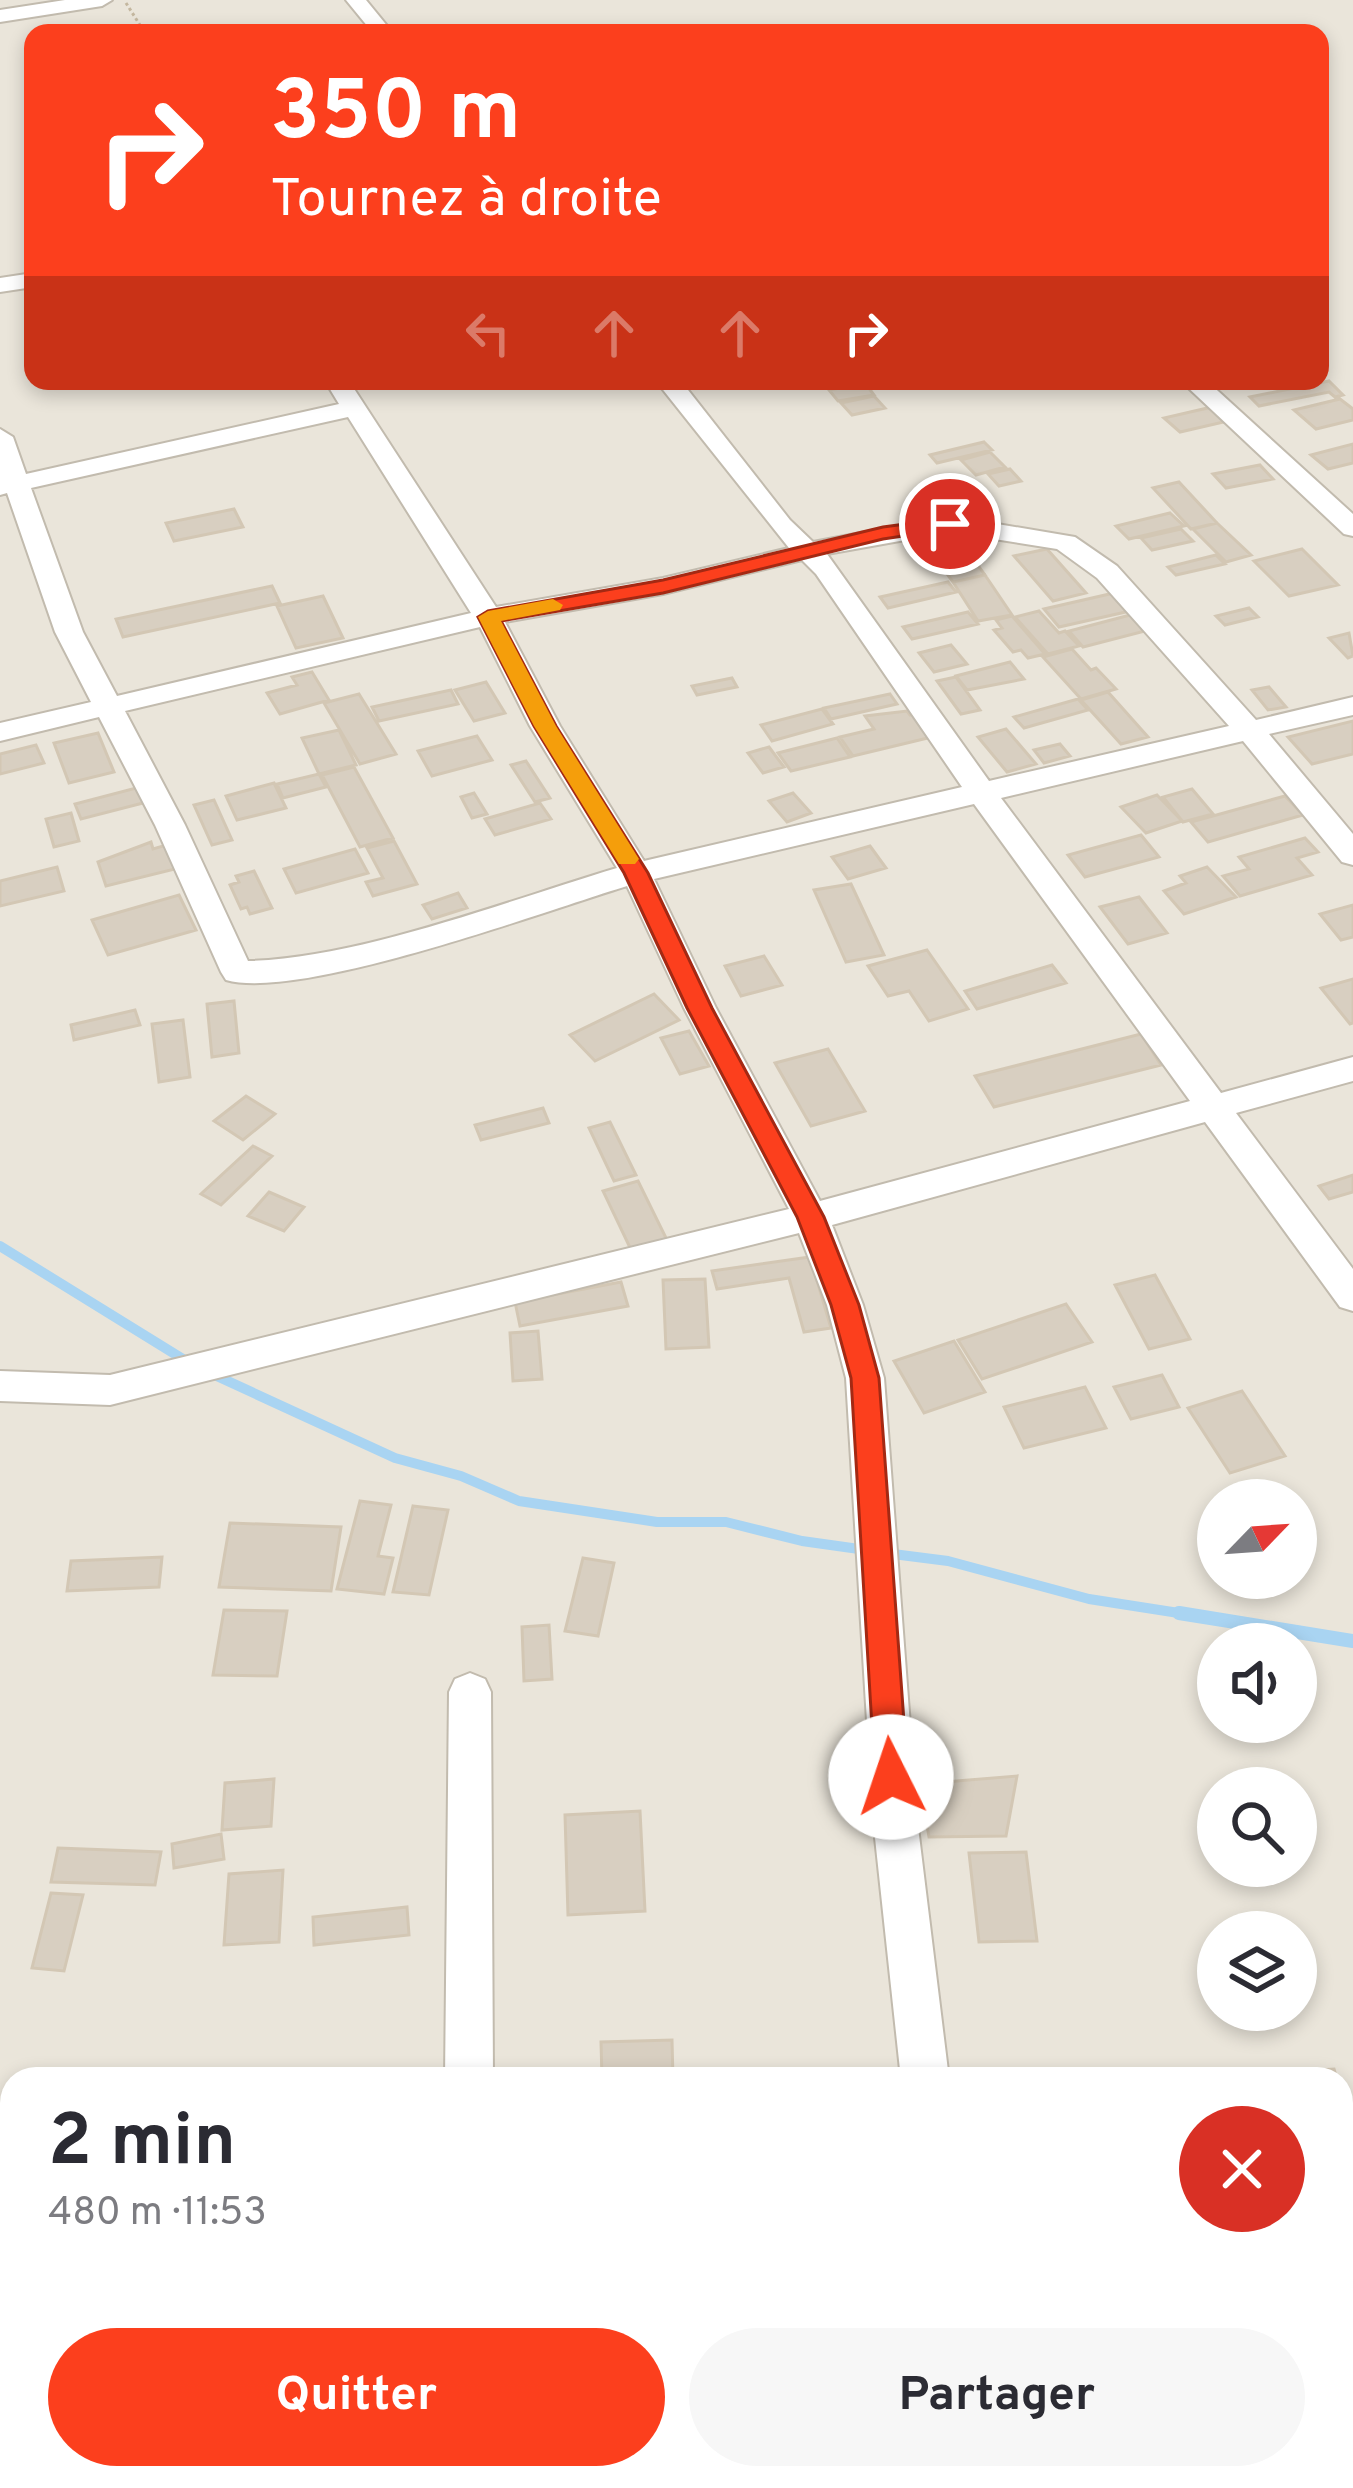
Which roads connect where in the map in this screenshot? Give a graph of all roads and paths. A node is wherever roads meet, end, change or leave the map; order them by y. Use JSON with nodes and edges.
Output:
{"nodes":[{"id":1,"x":102,"y":0,"type":"edge"},
{"id":2,"x":356,"y":0,"type":"edge"},
{"id":3,"x":0,"y":16,"type":"edge"},
{"id":4,"x":376,"y":24,"type":"edge"},
{"id":5,"x":675,"y":390,"type":"edge"},
{"id":6,"x":1202,"y":390,"type":"edge"},
{"id":7,"x":345,"y":394,"type":"edge"},
{"id":8,"x":0,"y":437,"type":"edge"},
{"id":9,"x":8,"y":485,"type":"edge"},
{"id":10,"x":1353,"y":528,"type":"edge"},
{"id":11,"x":808,"y":552,"type":"junction"},
{"id":12,"x":488,"y":617,"type":"junction"},
{"id":13,"x":1353,"y":706,"type":"edge"},
{"id":14,"x":107,"y":707,"type":"junction"},
{"id":15,"x":1248,"y":729,"type":"junction"},
{"id":16,"x":0,"y":732,"type":"edge"},
{"id":17,"x":980,"y":791,"type":"junction"},
{"id":18,"x":1353,"y":855,"type":"edge"},
{"id":19,"x":636,"y":873,"type":"junction"},
{"id":20,"x":1353,"y":1070,"type":"edge"},
{"id":21,"x":1216,"y":1108,"type":"junction"},
{"id":22,"x":811,"y":1217,"type":"junction"},
{"id":23,"x":1353,"y":1297,"type":"edge"},
{"id":24,"x":0,"y":1385,"type":"edge"},
{"id":25,"x":470,"y":1692,"type":"dead end"},
{"id":26,"x":469,"y":2067,"type":"edge"},
{"id":27,"x":924,"y":2067,"type":"edge"}],
"edges":[{"from":1,"to":3,"type":"street"},
{"from":2,"to":4,"type":"street"},
{"from":5,"to":11,"type":"street"},
{"from":6,"to":10,"type":"street"},
{"from":7,"to":9,"type":"street"},
{"from":7,"to":12,"type":"street"},
{"from":8,"to":9,"type":"street"},
{"from":9,"to":14,"type":"street"},
{"from":11,"to":12,"type":"street"},
{"from":11,"to":15,"type":"street"},
{"from":11,"to":17,"type":"street"},
{"from":12,"to":14,"type":"street"},
{"from":12,"to":19,"type":"street"},
{"from":13,"to":15,"type":"street"},
{"from":14,"to":16,"type":"street"},
{"from":14,"to":19,"type":"street"},
{"from":15,"to":17,"type":"street"},
{"from":15,"to":18,"type":"street"},
{"from":17,"to":19,"type":"street"},
{"from":17,"to":21,"type":"street"},
{"from":19,"to":22,"type":"street"},
{"from":20,"to":21,"type":"street"},
{"from":21,"to":22,"type":"street"},
{"from":21,"to":23,"type":"street"},
{"from":22,"to":24,"type":"street"},
{"from":22,"to":27,"type":"street"},
{"from":25,"to":26,"type":"street"}]}
